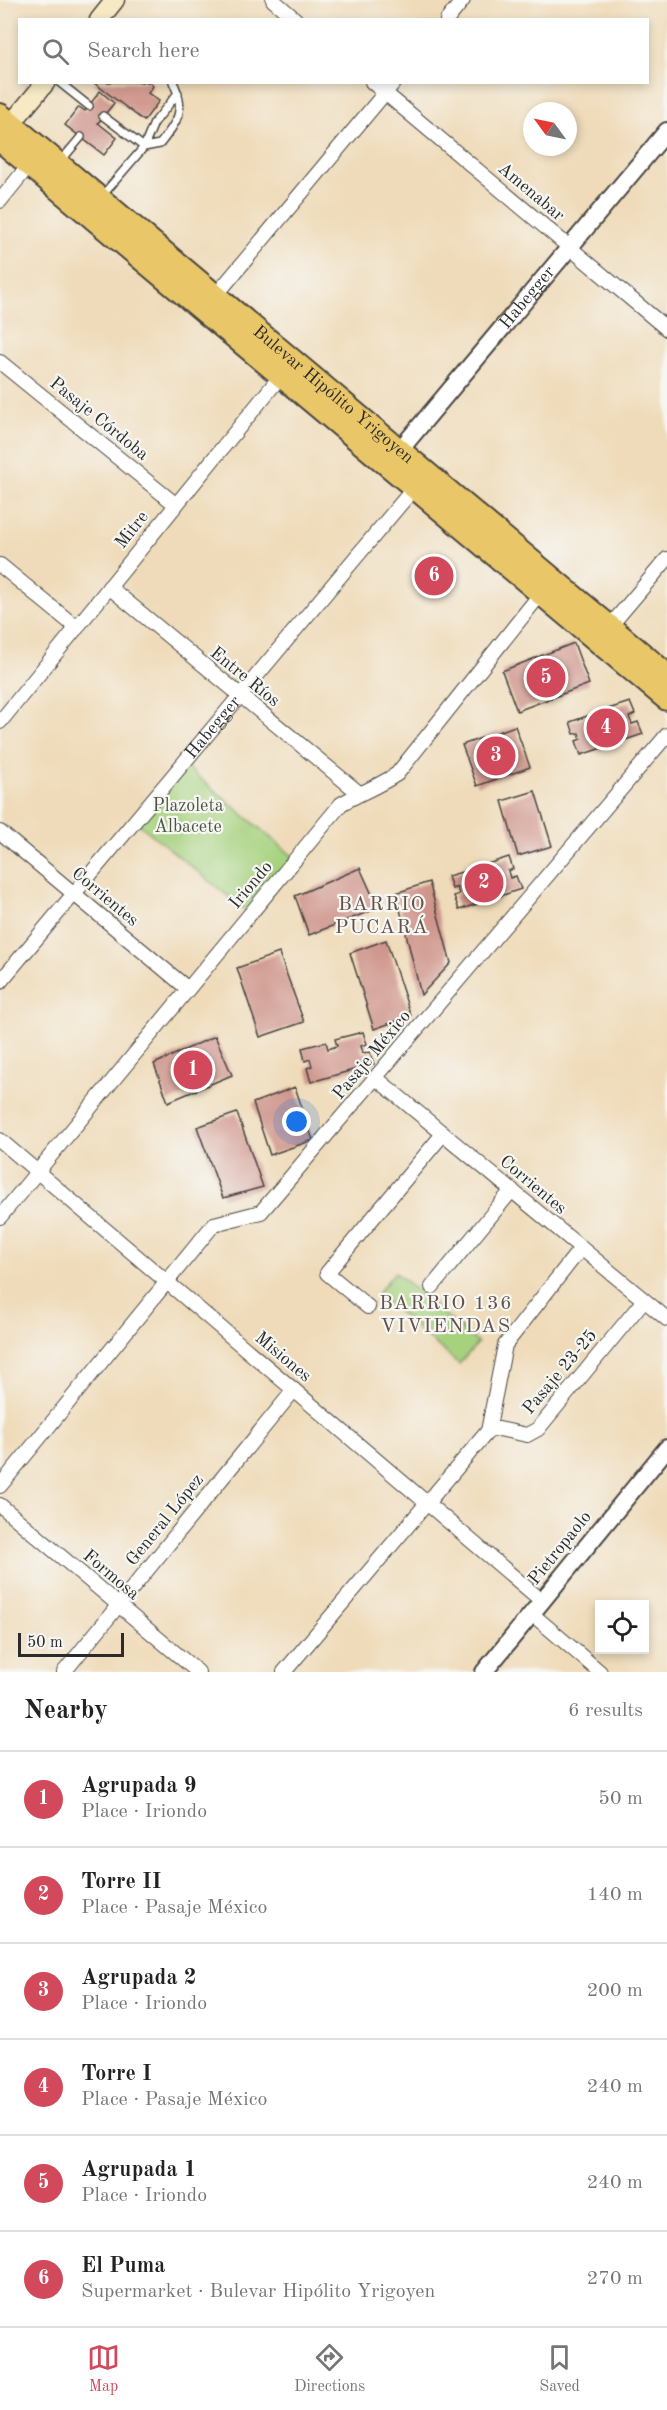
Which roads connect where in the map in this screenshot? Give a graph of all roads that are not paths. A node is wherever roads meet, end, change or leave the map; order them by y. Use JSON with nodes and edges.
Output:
{"nodes":[{"id":1,"x":115,"y":0,"type":"edge"},
{"id":2,"x":273,"y":0,"type":"edge"},
{"id":3,"x":463,"y":0,"type":"edge"},
{"id":4,"x":101,"y":18,"type":"edge"},
{"id":5,"x":294,"y":18,"type":"edge"},
{"id":6,"x":449,"y":18,"type":"edge"},
{"id":7,"x":44,"y":84,"type":"edge"},
{"id":8,"x":62,"y":84,"type":"edge"},
{"id":9,"x":173,"y":84,"type":"edge"},
{"id":10,"x":374,"y":84,"type":"edge"},
{"id":11,"x":392,"y":84,"type":"edge"},
{"id":12,"x":178,"y":93,"type":"junction"},
{"id":13,"x":385,"y":94,"type":"junction"},
{"id":14,"x":89,"y":106,"type":"dead end"},
{"id":15,"x":104,"y":117,"type":"dead end"},
{"id":16,"x":667,"y":131,"type":"edge"},
{"id":17,"x":3,"y":134,"type":"edge"},
{"id":18,"x":81,"y":137,"type":"dead end"},
{"id":19,"x":144,"y":147,"type":"junction"},
{"id":20,"x":58,"y":164,"type":"junction"},
{"id":21,"x":29,"y":165,"type":"junction"},
{"id":22,"x":99,"y":199,"type":"junction"},
{"id":23,"x":0,"y":201,"type":"edge"},
{"id":24,"x":569,"y":248,"type":"junction"},
{"id":25,"x":209,"y":303,"type":"junction"},
{"id":26,"x":667,"y":329,"type":"edge"},
{"id":27,"x":0,"y":362,"type":"edge"},
{"id":28,"x":287,"y":368,"type":"junction"},
{"id":29,"x":393,"y":458,"type":"junction"},
{"id":30,"x":420,"y":480,"type":"junction"},
{"id":31,"x":175,"y":504,"type":"junction"},
{"id":32,"x":667,"y":559,"type":"edge"},
{"id":33,"x":0,"y":565,"type":"edge"},
{"id":34,"x":109,"y":587,"type":"junction"},
{"id":35,"x":542,"y":592,"type":"junction"},
{"id":36,"x":77,"y":628,"type":"junction"},
{"id":37,"x":604,"y":633,"type":"junction"},
{"id":38,"x":667,"y":675,"type":"edge"},
{"id":39,"x":240,"y":696,"type":"junction"},
{"id":40,"x":667,"y":699,"type":"edge"},
{"id":41,"x":0,"y":722,"type":"edge"},
{"id":42,"x":667,"y":735,"type":"edge"},
{"id":43,"x":359,"y":793,"type":"junction"},
{"id":44,"x":0,"y":832,"type":"edge"},
{"id":45,"x":73,"y":894,"type":"junction"},
{"id":46,"x":0,"y":982,"type":"edge"},
{"id":47,"x":188,"y":989,"type":"junction"},
{"id":48,"x":376,"y":1078,"type":"junction"},
{"id":49,"x":443,"y":1134,"type":"junction"},
{"id":50,"x":0,"y":1140,"type":"edge"},
{"id":51,"x":37,"y":1172,"type":"junction"},
{"id":52,"x":512,"y":1190,"type":"junction"},
{"id":53,"x":0,"y":1218,"type":"edge"},
{"id":54,"x":581,"y":1248,"type":"junction"},
{"id":55,"x":167,"y":1282,"type":"junction"},
{"id":56,"x":432,"y":1287,"type":"dead end"},
{"id":57,"x":644,"y":1300,"type":"junction"},
{"id":58,"x":368,"y":1307,"type":"dead end"},
{"id":59,"x":667,"y":1319,"type":"edge"},
{"id":60,"x":294,"y":1390,"type":"junction"},
{"id":61,"x":488,"y":1431,"type":"junction"},
{"id":62,"x":667,"y":1448,"type":"edge"},
{"id":63,"x":0,"y":1486,"type":"edge"},
{"id":64,"x":427,"y":1503,"type":"junction"},
{"id":65,"x":0,"y":1505,"type":"edge"},
{"id":66,"x":119,"y":1606,"type":"junction"},
{"id":67,"x":537,"y":1608,"type":"junction"},
{"id":68,"x":64,"y":1672,"type":"edge"},
{"id":69,"x":198,"y":1672,"type":"edge"},
{"id":70,"x":284,"y":1672,"type":"edge"},
{"id":71,"x":484,"y":1672,"type":"edge"},
{"id":72,"x":600,"y":1672,"type":"edge"}],
"edges":[{"from":1,"to":4,"type":"main road"},
{"from":2,"to":5,"type":"street"},
{"from":3,"to":6,"type":"street"},
{"from":7,"to":17,"type":"main road"},
{"from":8,"to":14,"type":"lane"},
{"from":9,"to":12,"type":"lane"},
{"from":10,"to":13,"type":"street","name":"Amenabar"},
{"from":11,"to":13,"type":"street"},
{"from":12,"to":19,"type":"lane"},
{"from":12,"to":19,"type":"lane"},
{"from":13,"to":24,"type":"street","name":"Amenabar"},
{"from":13,"to":25,"type":"street"},
{"from":15,"to":19,"type":"lane"},
{"from":16,"to":24,"type":"street","name":"Habegger"},
{"from":17,"to":20,"type":"highway","name":"Bulevar Hipólito Yrigoyen"},
{"from":17,"to":21,"type":"highway","name":"Bulevar Hipólito Yrigoyen"},
{"from":18,"to":20,"type":"lane"},
{"from":19,"to":22,"type":"lane"},
{"from":20,"to":22,"type":"highway","name":"Bulevar Hipólito Yrigoyen"},
{"from":21,"to":23,"type":"street"},
{"from":21,"to":25,"type":"highway","name":"Bulevar Hipólito Yrigoyen"},
{"from":22,"to":25,"type":"highway","name":"Bulevar Hipólito Yrigoyen"},
{"from":24,"to":26,"type":"street","name":"Amenabar"},
{"from":24,"to":29,"type":"street","name":"Habegger"},
{"from":25,"to":28,"type":"highway","name":"Bulevar Hipólito Yrigoyen"},
{"from":27,"to":31,"type":"street","name":"Pasaje Córdoba"},
{"from":28,"to":29,"type":"highway","name":"Bulevar Hipólito Yrigoyen"},
{"from":28,"to":31,"type":"street","name":"Mitre"},
{"from":29,"to":30,"type":"highway","name":"Bulevar Hipólito Yrigoyen"},
{"from":30,"to":35,"type":"highway","name":"Bulevar Hipólito Yrigoyen"},
{"from":30,"to":37,"type":"highway","name":"Bulevar Hipólito Yrigoyen"},
{"from":30,"to":39,"type":"street","name":"Habegger"},
{"from":31,"to":34,"type":"street","name":"Mitre"},
{"from":32,"to":37,"type":"street"},
{"from":33,"to":36,"type":"street"},
{"from":34,"to":36,"type":"street","name":"Mitre"},
{"from":34,"to":39,"type":"street","name":"Entre Ríos"},
{"from":35,"to":37,"type":"highway","name":"Bulevar Hipólito Yrigoyen"},
{"from":35,"to":43,"type":"street","name":"Iriondo"},
{"from":36,"to":41,"type":"street","name":"Mitre"},
{"from":37,"to":38,"type":"highway","name":"Bulevar Hipólito Yrigoyen"},
{"from":37,"to":40,"type":"highway","name":"Bulevar Hipólito Yrigoyen"},
{"from":39,"to":43,"type":"street","name":"Entre Ríos"},
{"from":39,"to":45,"type":"street","name":"Habegger"},
{"from":42,"to":48,"type":"street","name":"Pasaje México"},
{"from":43,"to":47,"type":"street","name":"Iriondo"},
{"from":44,"to":45,"type":"street","name":"Corrientes"},
{"from":45,"to":46,"type":"street","name":"Habegger"},
{"from":45,"to":47,"type":"street","name":"Corrientes"},
{"from":47,"to":51,"type":"street","name":"Iriondo"},
{"from":48,"to":49,"type":"street","name":"Corrientes"},
{"from":48,"to":55,"type":"street","name":"Pasaje México"},
{"from":49,"to":52,"type":"street","name":"Corrientes"},
{"from":49,"to":58,"type":"street"},
{"from":50,"to":51,"type":"street","name":"Misiones"},
{"from":51,"to":53,"type":"street","name":"Iriondo"},
{"from":51,"to":55,"type":"street","name":"Misiones"},
{"from":52,"to":54,"type":"street","name":"Corrientes"},
{"from":52,"to":56,"type":"street"},
{"from":54,"to":57,"type":"street","name":"Corrientes"},
{"from":54,"to":61,"type":"street"},
{"from":55,"to":60,"type":"street","name":"Misiones"},
{"from":55,"to":63,"type":"street","name":"Pasaje México"},
{"from":57,"to":59,"type":"street","name":"Corrientes"},
{"from":57,"to":61,"type":"street","name":"Pasaje 23-25"},
{"from":60,"to":64,"type":"street","name":"Misiones"},
{"from":60,"to":66,"type":"street","name":"General López"},
{"from":61,"to":64,"type":"street"},
{"from":62,"to":67,"type":"street","name":"Pietropaolo"},
{"from":64,"to":67,"type":"street","name":"Misiones"},
{"from":64,"to":70,"type":"street"},
{"from":65,"to":66,"type":"street","name":"Formosa"},
{"from":66,"to":68,"type":"street","name":"General López"},
{"from":66,"to":69,"type":"street","name":"Formosa"},
{"from":67,"to":71,"type":"street","name":"Pietropaolo"},
{"from":67,"to":72,"type":"street","name":"Misiones"}]}
